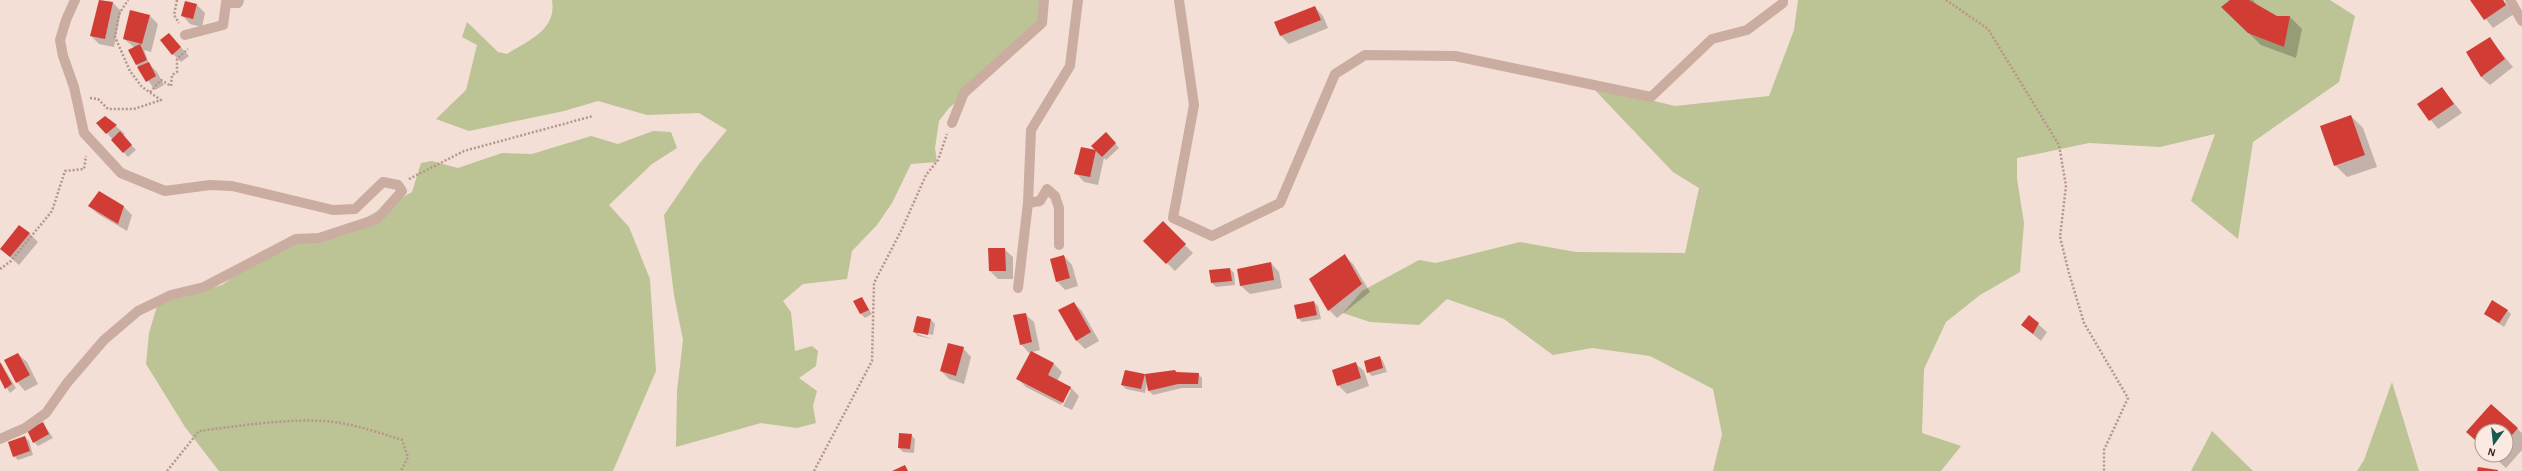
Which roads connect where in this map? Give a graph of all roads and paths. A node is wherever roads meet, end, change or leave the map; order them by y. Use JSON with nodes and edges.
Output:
{"nodes":[{"id":1,"x":75,"y":0,"type":"edge"},
{"id":2,"x":128,"y":0,"type":"edge"},
{"id":3,"x":177,"y":0,"type":"edge"},
{"id":4,"x":239,"y":0,"type":"edge"},
{"id":5,"x":1044,"y":0,"type":"edge"},
{"id":6,"x":1078,"y":0,"type":"edge"},
{"id":7,"x":1180,"y":0,"type":"edge"},
{"id":8,"x":1783,"y":0,"type":"edge"},
{"id":9,"x":1946,"y":0,"type":"edge"},
{"id":10,"x":2510,"y":0,"type":"edge"},
{"id":11,"x":2522,"y":21,"type":"edge"},
{"id":12,"x":185,"y":35,"type":"junction"},
{"id":13,"x":74,"y":87,"type":"junction"},
{"id":14,"x":150,"y":92,"type":"junction"},
{"id":15,"x":593,"y":116,"type":"dead end"},
{"id":16,"x":952,"y":122,"type":"joint"},
{"id":17,"x":88,"y":137,"type":"junction"},
{"id":18,"x":398,"y":185,"type":"junction"},
{"id":19,"x":1028,"y":203,"type":"junction"},
{"id":20,"x":1059,"y":245,"type":"dead end"},
{"id":21,"x":0,"y":269,"type":"edge"},
{"id":22,"x":1018,"y":288,"type":"dead end"},
{"id":23,"x":0,"y":439,"type":"edge"},
{"id":24,"x":167,"y":471,"type":"edge"},
{"id":25,"x":401,"y":471,"type":"edge"},
{"id":26,"x":814,"y":471,"type":"edge"},
{"id":27,"x":2104,"y":471,"type":"edge"}],
"edges":[{"from":1,"to":13,"type":"street"},
{"from":2,"to":14,"type":"path"},
{"from":3,"to":12,"type":"path"},
{"from":4,"to":12,"type":"street"},
{"from":5,"to":16,"type":"street"},
{"from":6,"to":19,"type":"street"},
{"from":7,"to":8,"type":"street"},
{"from":9,"to":27,"type":"path"},
{"from":10,"to":11,"type":"street"},
{"from":12,"to":14,"type":"path"},
{"from":13,"to":14,"type":"path"},
{"from":13,"to":17,"type":"street"},
{"from":15,"to":18,"type":"path"},
{"from":16,"to":26,"type":"path"},
{"from":17,"to":18,"type":"street"},
{"from":17,"to":21,"type":"path"},
{"from":18,"to":23,"type":"street"},
{"from":19,"to":20,"type":"street"},
{"from":19,"to":22,"type":"street"},
{"from":24,"to":25,"type":"path"}]}
